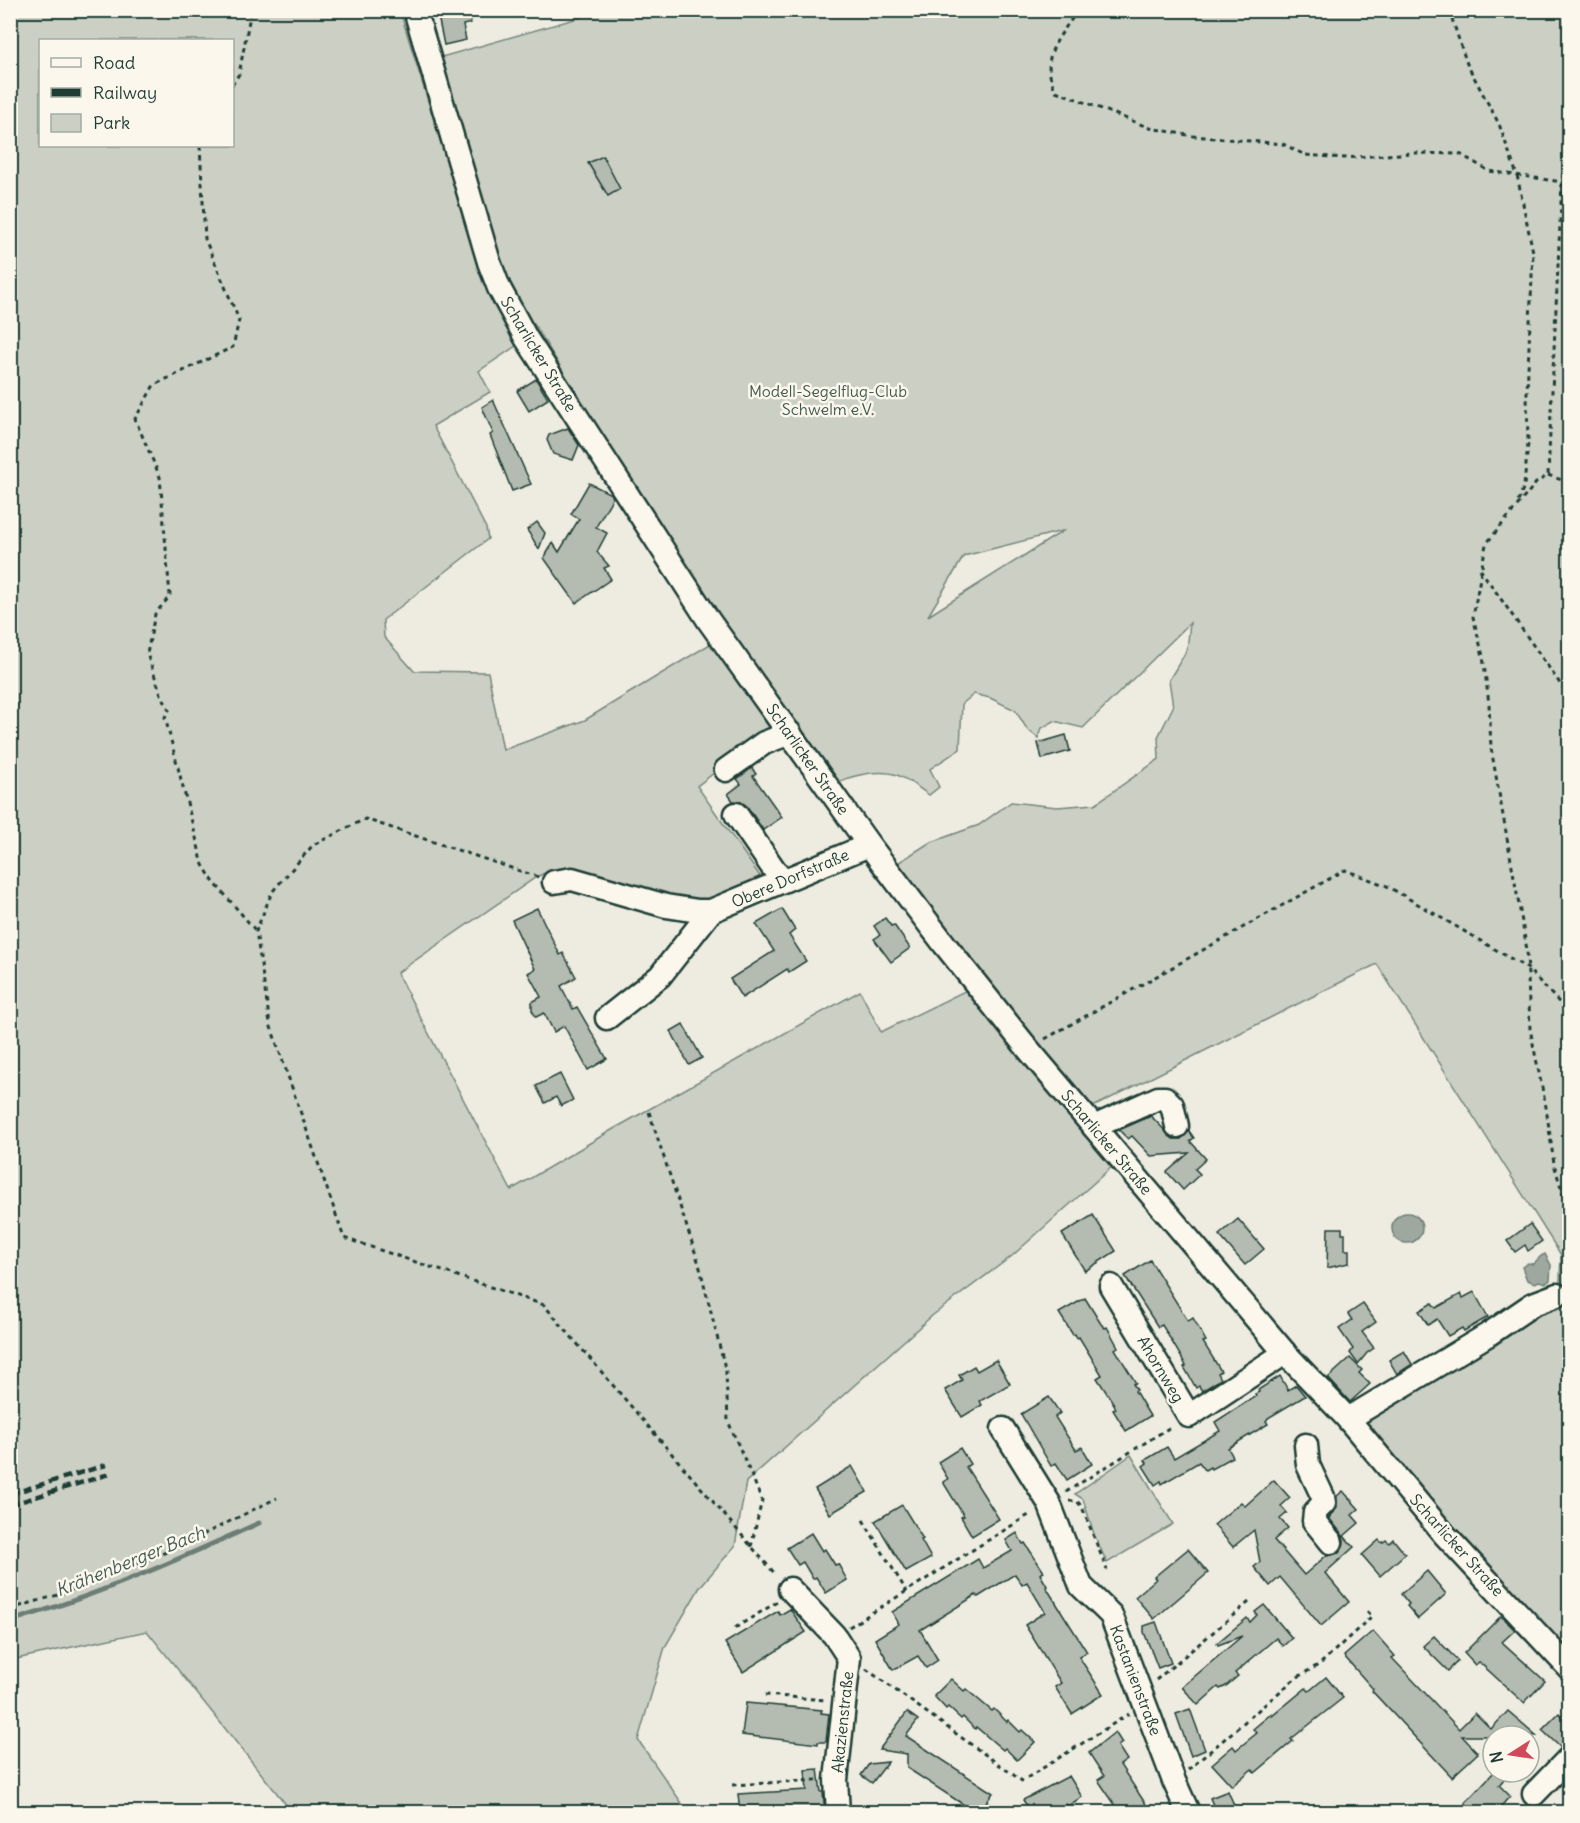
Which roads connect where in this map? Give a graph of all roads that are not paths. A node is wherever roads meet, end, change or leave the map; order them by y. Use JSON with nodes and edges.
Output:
{"nodes":[{"id":1,"x":415,"y":10,"type":"edge"},
{"id":2,"x":790,"y":733,"type":"junction"},
{"id":3,"x":754,"y":763,"type":"dead end"},
{"id":4,"x":726,"y":771,"type":"dead end"},
{"id":5,"x":736,"y":814,"type":"dead end"},
{"id":6,"x":869,"y":845,"type":"junction"},
{"id":7,"x":554,"y":882,"type":"road end"},
{"id":8,"x":782,"y":882,"type":"junction"},
{"id":9,"x":711,"y":911,"type":"junction"},
{"id":10,"x":607,"y":1018,"type":"dead end"},
{"id":11,"x":1178,"y":1126,"type":"dead end"},
{"id":12,"x":1094,"y":1127,"type":"junction"},
{"id":13,"x":1110,"y":1286,"type":"dead end"},
{"id":14,"x":1557,"y":1295,"type":"dead end"},
{"id":15,"x":1285,"y":1353,"type":"junction"},
{"id":16,"x":1348,"y":1419,"type":"junction"},
{"id":17,"x":1003,"y":1429,"type":"dead end"},
{"id":18,"x":1306,"y":1445,"type":"dead end"},
{"id":19,"x":1331,"y":1542,"type":"dead end"},
{"id":20,"x":791,"y":1590,"type":"road end"},
{"id":21,"x":1569,"y":1668,"type":"edge"},
{"id":22,"x":1569,"y":1757,"type":"edge"},
{"id":23,"x":1534,"y":1794,"type":"dead end"},
{"id":24,"x":838,"y":1812,"type":"edge"},
{"id":25,"x":1188,"y":1812,"type":"edge"}],
"edges":[{"from":1,"to":2,"type":"street","name":"Scharlicker Straße"},
{"from":2,"to":3,"type":"street"},
{"from":2,"to":4,"type":"street"},
{"from":2,"to":6,"type":"street","name":"Scharlicker Straße"},
{"from":5,"to":8,"type":"street"},
{"from":6,"to":8,"type":"street","name":"Obere Dorfstraße"},
{"from":6,"to":12,"type":"street","name":"Scharlicker Straße"},
{"from":7,"to":9,"type":"street","name":"Obere Dorfstraße"},
{"from":8,"to":9,"type":"street","name":"Obere Dorfstraße"},
{"from":9,"to":10,"type":"street","name":"Obere Dorfstraße"},
{"from":11,"to":12,"type":"street"},
{"from":12,"to":15,"type":"street","name":"Scharlicker Straße"},
{"from":13,"to":15,"type":"street","name":"Ahornweg"},
{"from":14,"to":16,"type":"street"},
{"from":15,"to":16,"type":"street","name":"Scharlicker Straße"},
{"from":16,"to":21,"type":"street","name":"Scharlicker Straße"},
{"from":17,"to":25,"type":"street","name":"Kastanienstraße"},
{"from":18,"to":19,"type":"street"},
{"from":20,"to":24,"type":"street","name":"Akazienstraße"},
{"from":22,"to":23,"type":"street"}]}
